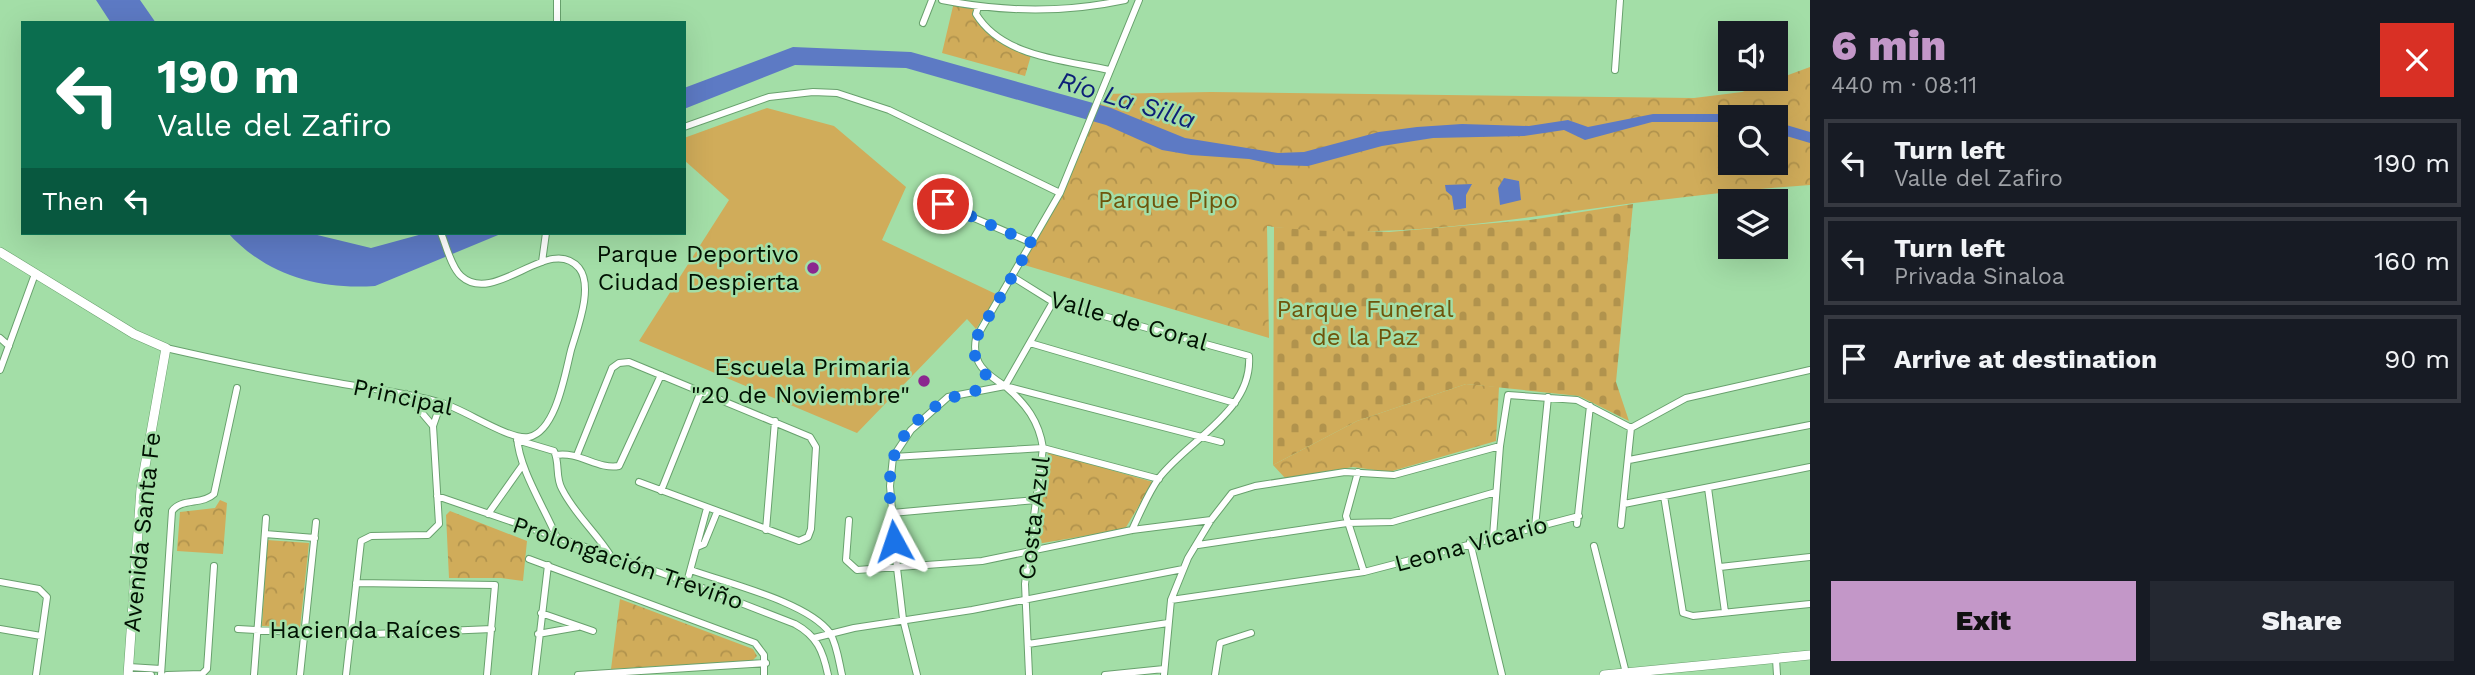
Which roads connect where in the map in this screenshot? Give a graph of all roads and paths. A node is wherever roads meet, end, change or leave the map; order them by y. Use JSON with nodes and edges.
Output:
{"nodes":[{"id":1,"x":557,"y":0,"type":"edge"},
{"id":2,"x":932,"y":0,"type":"edge"},
{"id":3,"x":942,"y":0,"type":"edge"},
{"id":4,"x":1125,"y":0,"type":"edge"},
{"id":5,"x":1139,"y":0,"type":"edge"},
{"id":6,"x":1619,"y":0,"type":"edge"},
{"id":7,"x":978,"y":7,"type":"junction"},
{"id":8,"x":557,"y":21,"type":"edge"},
{"id":9,"x":923,"y":23,"type":"dead end"},
{"id":10,"x":1109,"y":70,"type":"junction"},
{"id":11,"x":1615,"y":71,"type":"dead end"},
{"id":12,"x":686,"y":126,"type":"edge"},
{"id":13,"x":1060,"y":193,"type":"junction"},
{"id":14,"x":921,"y":195,"type":"dead end"},
{"id":15,"x":442,"y":235,"type":"edge"},
{"id":16,"x":546,"y":235,"type":"edge"},
{"id":17,"x":1032,"y":243,"type":"junction"},
{"id":18,"x":0,"y":252,"type":"edge"},
{"id":19,"x":542,"y":262,"type":"junction"},
{"id":20,"x":35,"y":274,"type":"junction"},
{"id":21,"x":1013,"y":277,"type":"junction"},
{"id":22,"x":1053,"y":302,"type":"junction"},
{"id":23,"x":0,"y":338,"type":"edge"},
{"id":24,"x":1030,"y":343,"type":"junction"},
{"id":25,"x":9,"y":346,"type":"junction"},
{"id":26,"x":166,"y":348,"type":"junction"},
{"id":27,"x":0,"y":370,"type":"edge"},
{"id":28,"x":1810,"y":370,"type":"edge"},
{"id":29,"x":661,"y":375,"type":"junction"},
{"id":30,"x":986,"y":375,"type":"junction"},
{"id":31,"x":1005,"y":386,"type":"junction"},
{"id":32,"x":237,"y":388,"type":"dead end"},
{"id":33,"x":980,"y":390,"type":"junction"},
{"id":34,"x":701,"y":391,"type":"junction"},
{"id":35,"x":406,"y":394,"type":"junction"},
{"id":36,"x":1548,"y":397,"type":"junction"},
{"id":37,"x":441,"y":402,"type":"junction"},
{"id":38,"x":1235,"y":403,"type":"junction"},
{"id":39,"x":1590,"y":406,"type":"junction"},
{"id":40,"x":775,"y":421,"type":"junction"},
{"id":41,"x":1810,"y":425,"type":"edge"},
{"id":42,"x":433,"y":426,"type":"junction"},
{"id":43,"x":1631,"y":428,"type":"junction"},
{"id":44,"x":1200,"y":437,"type":"junction"},
{"id":45,"x":517,"y":438,"type":"junction"},
{"id":46,"x":1221,"y":442,"type":"dead end"},
{"id":47,"x":1500,"y":446,"type":"junction"},
{"id":48,"x":1043,"y":447,"type":"junction"},
{"id":49,"x":556,"y":455,"type":"junction"},
{"id":50,"x":577,"y":455,"type":"junction"},
{"id":51,"x":893,"y":457,"type":"junction"},
{"id":52,"x":1629,"y":460,"type":"junction"},
{"id":53,"x":522,"y":466,"type":"junction"},
{"id":54,"x":1810,"y":467,"type":"edge"},
{"id":55,"x":1358,"y":472,"type":"junction"},
{"id":56,"x":1158,"y":479,"type":"junction"},
{"id":57,"x":639,"y":482,"type":"dead end"},
{"id":58,"x":1708,"y":488,"type":"junction"},
{"id":59,"x":661,"y":491,"type":"junction"},
{"id":60,"x":1496,"y":492,"type":"junction"},
{"id":61,"x":437,"y":496,"type":"junction"},
{"id":62,"x":1664,"y":496,"type":"junction"},
{"id":63,"x":1036,"y":499,"type":"junction"},
{"id":64,"x":1624,"y":504,"type":"junction"},
{"id":65,"x":707,"y":508,"type":"junction"},
{"id":66,"x":717,"y":512,"type":"junction"},
{"id":67,"x":892,"y":513,"type":"junction"},
{"id":68,"x":488,"y":514,"type":"junction"},
{"id":69,"x":266,"y":518,"type":"dead end"},
{"id":70,"x":849,"y":520,"type":"dead end"},
{"id":71,"x":1211,"y":520,"type":"junction"},
{"id":72,"x":316,"y":522,"type":"dead end"},
{"id":73,"x":1347,"y":523,"type":"junction"},
{"id":74,"x":1621,"y":525,"type":"dead end"},
{"id":75,"x":1535,"y":527,"type":"junction"},
{"id":76,"x":766,"y":530,"type":"junction"},
{"id":77,"x":1132,"y":530,"type":"junction"},
{"id":78,"x":265,"y":534,"type":"junction"},
{"id":79,"x":1493,"y":536,"type":"junction"},
{"id":80,"x":315,"y":538,"type":"junction"},
{"id":81,"x":557,"y":538,"type":"junction"},
{"id":82,"x":1470,"y":542,"type":"junction"},
{"id":83,"x":1198,"y":545,"type":"junction"},
{"id":84,"x":1594,"y":546,"type":"dead end"},
{"id":85,"x":698,"y":547,"type":"junction"},
{"id":86,"x":1029,"y":550,"type":"junction"},
{"id":87,"x":1810,"y":557,"type":"edge"},
{"id":88,"x":612,"y":558,"type":"junction"},
{"id":89,"x":529,"y":559,"type":"dead end"},
{"id":90,"x":548,"y":565,"type":"junction"},
{"id":91,"x":214,"y":566,"type":"dead end"},
{"id":92,"x":1720,"y":566,"type":"junction"},
{"id":93,"x":897,"y":568,"type":"junction"},
{"id":94,"x":1183,"y":569,"type":"junction"},
{"id":95,"x":691,"y":570,"type":"junction"},
{"id":96,"x":1364,"y":572,"type":"junction"},
{"id":97,"x":0,"y":582,"type":"edge"},
{"id":98,"x":687,"y":582,"type":"junction"},
{"id":99,"x":356,"y":583,"type":"junction"},
{"id":100,"x":1025,"y":600,"type":"junction"},
{"id":101,"x":1171,"y":600,"type":"junction"},
{"id":102,"x":1810,"y":604,"type":"edge"},
{"id":103,"x":541,"y":612,"type":"junction"},
{"id":104,"x":1725,"y":612,"type":"junction"},
{"id":105,"x":903,"y":619,"type":"junction"},
{"id":106,"x":1168,"y":623,"type":"junction"},
{"id":107,"x":579,"y":627,"type":"junction"},
{"id":108,"x":0,"y":629,"type":"edge"},
{"id":109,"x":238,"y":629,"type":"dead end"},
{"id":110,"x":492,"y":629,"type":"junction"},
{"id":111,"x":257,"y":631,"type":"junction"},
{"id":112,"x":593,"y":631,"type":"dead end"},
{"id":113,"x":830,"y":633,"type":"junction"},
{"id":114,"x":304,"y":634,"type":"junction"},
{"id":115,"x":538,"y":634,"type":"junction"},
{"id":116,"x":1251,"y":634,"type":"dead end"},
{"id":117,"x":350,"y":635,"type":"junction"},
{"id":118,"x":41,"y":636,"type":"junction"},
{"id":119,"x":814,"y":638,"type":"junction"},
{"id":120,"x":1028,"y":643,"type":"junction"},
{"id":121,"x":1810,"y":655,"type":"edge"},
{"id":122,"x":1776,"y":659,"type":"junction"},
{"id":123,"x":766,"y":663,"type":"junction"},
{"id":124,"x":128,"y":672,"type":"edge"},
{"id":125,"x":161,"y":672,"type":"edge"},
{"id":126,"x":1164,"y":672,"type":"edge"},
{"id":127,"x":1626,"y":673,"type":"junction"},
{"id":128,"x":36,"y":675,"type":"edge"},
{"id":129,"x":151,"y":675,"type":"edge"},
{"id":130,"x":167,"y":675,"type":"edge"},
{"id":131,"x":254,"y":675,"type":"edge"},
{"id":132,"x":300,"y":675,"type":"edge"},
{"id":133,"x":346,"y":675,"type":"edge"},
{"id":134,"x":487,"y":675,"type":"edge"},
{"id":135,"x":535,"y":675,"type":"edge"},
{"id":136,"x":578,"y":675,"type":"edge"},
{"id":137,"x":764,"y":675,"type":"edge"},
{"id":138,"x":828,"y":675,"type":"edge"},
{"id":139,"x":842,"y":675,"type":"edge"},
{"id":140,"x":917,"y":675,"type":"edge"},
{"id":141,"x":1028,"y":675,"type":"edge"},
{"id":142,"x":1105,"y":675,"type":"edge"},
{"id":143,"x":1215,"y":675,"type":"edge"},
{"id":144,"x":1502,"y":675,"type":"edge"},
{"id":145,"x":1604,"y":675,"type":"edge"},
{"id":146,"x":1777,"y":675,"type":"edge"}],
"edges":[{"from":1,"to":8,"type":"street"},
{"from":2,"to":9,"type":"street"},
{"from":3,"to":7,"type":"street"},
{"from":4,"to":7,"type":"street"},
{"from":5,"to":10,"type":"street"},
{"from":6,"to":11,"type":"street"},
{"from":7,"to":10,"type":"street"},
{"from":10,"to":13,"type":"street"},
{"from":12,"to":13,"type":"street"},
{"from":13,"to":17,"type":"street"},
{"from":14,"to":17,"type":"street"},
{"from":15,"to":19,"type":"street"},
{"from":16,"to":19,"type":"street"},
{"from":17,"to":21,"type":"street"},
{"from":18,"to":20,"type":"street"},
{"from":19,"to":45,"type":"street"},
{"from":20,"to":25,"type":"street"},
{"from":20,"to":26,"type":"street"},
{"from":21,"to":22,"type":"street","name":"Valle de Coral"},
{"from":21,"to":30,"type":"street"},
{"from":22,"to":24,"type":"street"},
{"from":22,"to":38,"type":"street","name":"Valle de Coral"},
{"from":23,"to":25,"type":"street"},
{"from":24,"to":31,"type":"street"},
{"from":24,"to":38,"type":"street"},
{"from":25,"to":27,"type":"street"},
{"from":26,"to":35,"type":"street","name":"Principal"},
{"from":26,"to":124,"type":"street","name":"Avenida Santa Fe"},
{"from":28,"to":43,"type":"street"},
{"from":29,"to":34,"type":"street"},
{"from":29,"to":50,"type":"street"},
{"from":29,"to":50,"type":"street"},
{"from":30,"to":31,"type":"street"},
{"from":30,"to":33,"type":"street"},
{"from":31,"to":33,"type":"street"},
{"from":31,"to":44,"type":"street"},
{"from":31,"to":48,"type":"street","name":"Costa Azul"},
{"from":32,"to":125,"type":"street"},
{"from":33,"to":51,"type":"street"},
{"from":34,"to":40,"type":"street"},
{"from":34,"to":59,"type":"street"},
{"from":35,"to":37,"type":"street","name":"Principal"},
{"from":35,"to":42,"type":"street"},
{"from":36,"to":39,"type":"street"},
{"from":36,"to":47,"type":"street"},
{"from":36,"to":75,"type":"street"},
{"from":37,"to":42,"type":"street"},
{"from":37,"to":45,"type":"street","name":"Principal"},
{"from":38,"to":44,"type":"street"},
{"from":39,"to":43,"type":"street"},
{"from":39,"to":75,"type":"street","name":"Leona Vicario"},
{"from":40,"to":76,"type":"street"},
{"from":40,"to":76,"type":"street"},
{"from":41,"to":52,"type":"street"},
{"from":42,"to":61,"type":"street"},
{"from":43,"to":52,"type":"street"},
{"from":44,"to":46,"type":"street"},
{"from":44,"to":56,"type":"street"},
{"from":45,"to":49,"type":"street","name":"Principal"},
{"from":45,"to":53,"type":"street"},
{"from":47,"to":55,"type":"street"},
{"from":47,"to":60,"type":"street"},
{"from":48,"to":51,"type":"street"},
{"from":48,"to":56,"type":"street"},
{"from":48,"to":63,"type":"street","name":"Costa Azul"},
{"from":49,"to":50,"type":"street"},
{"from":49,"to":88,"type":"street"},
{"from":51,"to":67,"type":"street"},
{"from":52,"to":64,"type":"street"},
{"from":53,"to":68,"type":"street"},
{"from":53,"to":81,"type":"street"},
{"from":54,"to":58,"type":"street"},
{"from":55,"to":71,"type":"street"},
{"from":55,"to":73,"type":"street"},
{"from":56,"to":77,"type":"street"},
{"from":57,"to":59,"type":"street"},
{"from":58,"to":62,"type":"street"},
{"from":58,"to":92,"type":"street"},
{"from":59,"to":65,"type":"street"},
{"from":60,"to":73,"type":"street"},
{"from":60,"to":79,"type":"street"},
{"from":61,"to":68,"type":"street","name":"Prolongación Treviño"},
{"from":61,"to":99,"type":"street"},
{"from":62,"to":64,"type":"street"},
{"from":62,"to":104,"type":"street"},
{"from":63,"to":67,"type":"street"},
{"from":63,"to":86,"type":"street","name":"Costa Azul"},
{"from":64,"to":74,"type":"street"},
{"from":65,"to":66,"type":"street"},
{"from":65,"to":85,"type":"street"},
{"from":66,"to":76,"type":"street"},
{"from":66,"to":85,"type":"street"},
{"from":67,"to":93,"type":"street"},
{"from":68,"to":81,"type":"street","name":"Prolongación Treviño"},
{"from":69,"to":78,"type":"street"},
{"from":70,"to":93,"type":"street"},
{"from":71,"to":77,"type":"street"},
{"from":71,"to":83,"type":"street"},
{"from":72,"to":80,"type":"street"},
{"from":73,"to":83,"type":"street"},
{"from":73,"to":96,"type":"street"},
{"from":75,"to":79,"type":"street","name":"Leona Vicario"},
{"from":77,"to":86,"type":"street"},
{"from":78,"to":80,"type":"street"},
{"from":78,"to":111,"type":"street"},
{"from":79,"to":82,"type":"street","name":"Leona Vicario"},
{"from":80,"to":114,"type":"street"},
{"from":81,"to":88,"type":"street","name":"Prolongación Treviño"},
{"from":82,"to":96,"type":"street","name":"Leona Vicario"},
{"from":82,"to":144,"type":"street"},
{"from":83,"to":94,"type":"street"},
{"from":84,"to":127,"type":"street"},
{"from":85,"to":95,"type":"street"},
{"from":86,"to":93,"type":"street"},
{"from":86,"to":100,"type":"street","name":"Costa Azul"},
{"from":87,"to":92,"type":"street"},
{"from":88,"to":98,"type":"street","name":"Prolongación Treviño"},
{"from":89,"to":90,"type":"street"},
{"from":90,"to":103,"type":"street"},
{"from":90,"to":123,"type":"street"},
{"from":91,"to":130,"type":"street"},
{"from":92,"to":104,"type":"street"},
{"from":93,"to":105,"type":"street"},
{"from":94,"to":100,"type":"street"},
{"from":94,"to":101,"type":"street"},
{"from":95,"to":98,"type":"street"},
{"from":95,"to":113,"type":"street","name":"Prolongación Treviño"},
{"from":96,"to":101,"type":"street","name":"Leona Vicario"},
{"from":97,"to":118,"type":"street"},
{"from":98,"to":119,"type":"street","name":"Prolongación Treviño"},
{"from":99,"to":110,"type":"street"},
{"from":99,"to":117,"type":"street"},
{"from":100,"to":105,"type":"street"},
{"from":100,"to":120,"type":"street","name":"Costa Azul"},
{"from":101,"to":106,"type":"street"},
{"from":102,"to":104,"type":"street"},
{"from":103,"to":107,"type":"street"},
{"from":103,"to":115,"type":"street"},
{"from":105,"to":113,"type":"street"},
{"from":105,"to":140,"type":"street"},
{"from":106,"to":120,"type":"street"},
{"from":106,"to":126,"type":"street"},
{"from":107,"to":112,"type":"street"},
{"from":107,"to":115,"type":"street"},
{"from":108,"to":118,"type":"street"},
{"from":109,"to":111,"type":"street","name":"Hacienda Raíces"},
{"from":110,"to":117,"type":"street","name":"Hacienda Raíces"},
{"from":110,"to":134,"type":"street"},
{"from":111,"to":114,"type":"street","name":"Hacienda Raíces"},
{"from":111,"to":131,"type":"street"},
{"from":113,"to":119,"type":"street"},
{"from":113,"to":139,"type":"street"},
{"from":114,"to":117,"type":"street","name":"Hacienda Raíces"},
{"from":114,"to":132,"type":"street"},
{"from":115,"to":135,"type":"street"},
{"from":116,"to":143,"type":"street"},
{"from":117,"to":133,"type":"street"},
{"from":118,"to":128,"type":"street"},
{"from":119,"to":138,"type":"street"},
{"from":120,"to":141,"type":"street","name":"Costa Azul"},
{"from":121,"to":122,"type":"street"},
{"from":122,"to":127,"type":"street"},
{"from":122,"to":146,"type":"street"},
{"from":123,"to":136,"type":"street"},
{"from":123,"to":137,"type":"street"},
{"from":124,"to":125,"type":"street"},
{"from":124,"to":129,"type":"street"},
{"from":126,"to":142,"type":"street"},
{"from":127,"to":145,"type":"street"}]}
